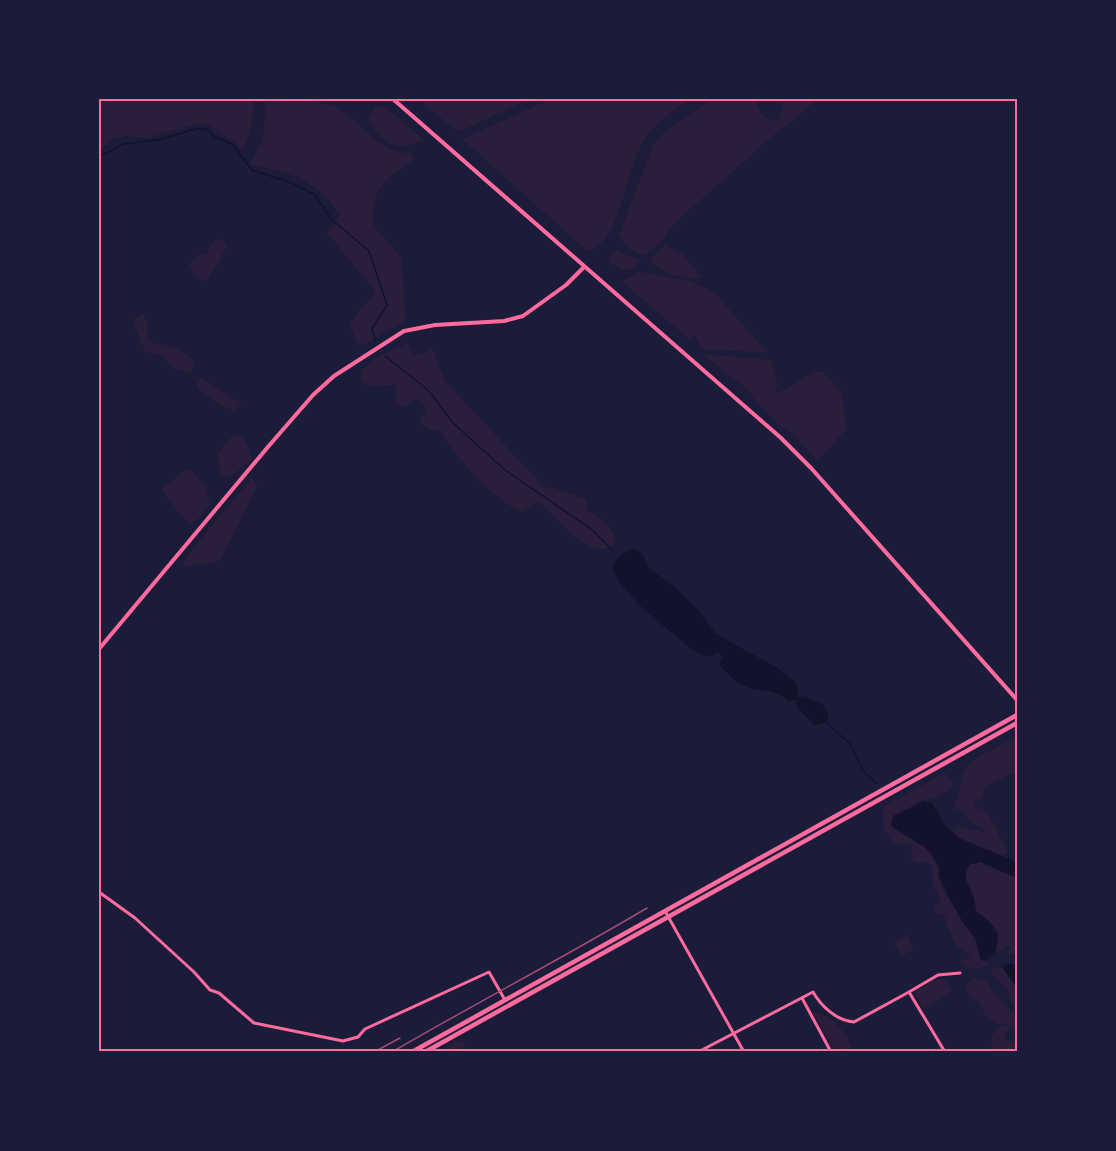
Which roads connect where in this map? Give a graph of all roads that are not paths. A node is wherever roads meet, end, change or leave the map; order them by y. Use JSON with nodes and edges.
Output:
{"nodes":[{"id":1,"x":393,"y":99,"type":"edge"},
{"id":2,"x":584,"y":267,"type":"junction"},
{"id":3,"x":99,"y":649,"type":"edge"},
{"id":4,"x":1017,"y":700,"type":"edge"},
{"id":5,"x":1017,"y":715,"type":"edge"},
{"id":6,"x":1017,"y":723,"type":"edge"},
{"id":7,"x":99,"y":892,"type":"edge"},
{"id":8,"x":667,"y":914,"type":"junction"},
{"id":9,"x":960,"y":973,"type":"dead end"},
{"id":10,"x":909,"y":992,"type":"junction"},
{"id":11,"x":802,"y":998,"type":"junction"},
{"id":12,"x":505,"y":1000,"type":"junction"},
{"id":13,"x":733,"y":1034,"type":"junction"},
{"id":14,"x":412,"y":1052,"type":"edge"},
{"id":15,"x":425,"y":1052,"type":"edge"},
{"id":16,"x":698,"y":1052,"type":"edge"},
{"id":17,"x":744,"y":1052,"type":"edge"},
{"id":18,"x":831,"y":1052,"type":"edge"},
{"id":19,"x":945,"y":1052,"type":"edge"}],
"edges":[{"from":1,"to":2,"type":"main road"},
{"from":2,"to":3,"type":"main road"},
{"from":2,"to":4,"type":"main road"},
{"from":5,"to":8,"type":"main road"},
{"from":6,"to":8,"type":"main road"},
{"from":7,"to":12,"type":"street"},
{"from":8,"to":12,"type":"main road"},
{"from":8,"to":13,"type":"street"},
{"from":8,"to":15,"type":"main road"},
{"from":9,"to":10,"type":"street"},
{"from":10,"to":11,"type":"street"},
{"from":10,"to":19,"type":"street"},
{"from":11,"to":13,"type":"street"},
{"from":11,"to":18,"type":"street"},
{"from":12,"to":14,"type":"main road"},
{"from":13,"to":16,"type":"street"},
{"from":13,"to":17,"type":"street"}]}
